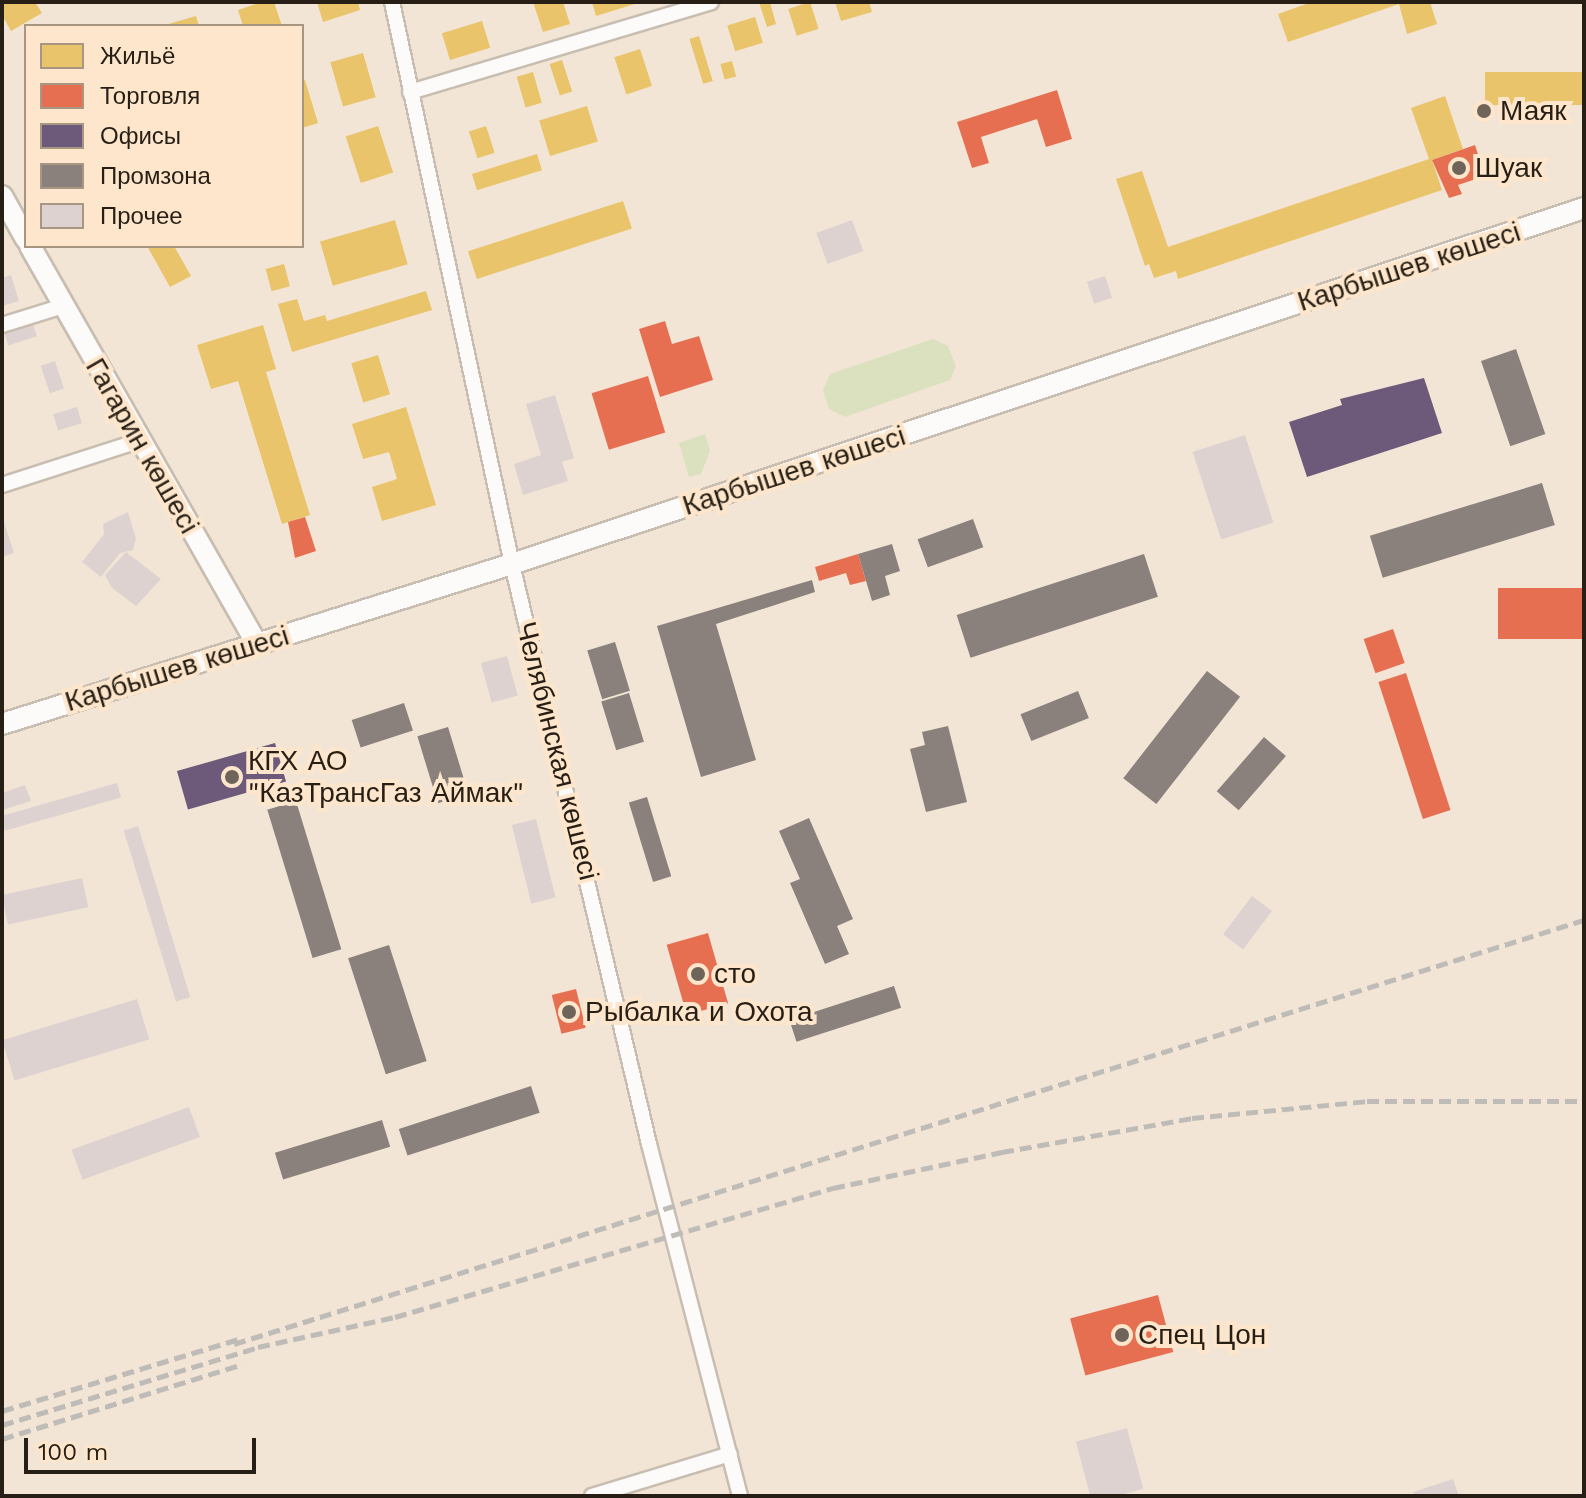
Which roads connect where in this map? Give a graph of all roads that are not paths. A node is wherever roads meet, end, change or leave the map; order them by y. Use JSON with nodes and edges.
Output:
{"nodes":[{"id":1,"x":392,"y":2,"type":"edge"},
{"id":2,"x":711,"y":2,"type":"edge"},
{"id":3,"x":410,"y":92,"type":"junction"},
{"id":4,"x":2,"y":196,"type":"edge"},
{"id":5,"x":1584,"y":208,"type":"edge"},
{"id":6,"x":24,"y":235,"type":"edge"},
{"id":7,"x":31,"y":248,"type":"edge"},
{"id":8,"x":63,"y":306,"type":"junction"},
{"id":9,"x":2,"y":325,"type":"edge"},
{"id":10,"x":138,"y":441,"type":"junction"},
{"id":11,"x":2,"y":485,"type":"edge"},
{"id":12,"x":512,"y":564,"type":"junction"},
{"id":13,"x":257,"y":644,"type":"junction"},
{"id":14,"x":2,"y":724,"type":"edge"},
{"id":15,"x":730,"y":1454,"type":"junction"},
{"id":16,"x":592,"y":1496,"type":"edge"},
{"id":17,"x":740,"y":1496,"type":"edge"}],
"edges":[{"from":1,"to":3,"type":"street","name":"Челябинская көшесі"},
{"from":2,"to":3,"type":"street"},
{"from":3,"to":12,"type":"street","name":"Челябинская көшесі"},
{"from":4,"to":6,"type":"main road"},
{"from":5,"to":12,"type":"main road","name":"Карбышев көшесі"},
{"from":7,"to":8,"type":"main road","name":"Гагарин көшесі"},
{"from":8,"to":9,"type":"street"},
{"from":8,"to":10,"type":"main road","name":"Гагарин көшесі"},
{"from":10,"to":11,"type":"street"},
{"from":10,"to":13,"type":"main road","name":"Гагарин көшесі"},
{"from":12,"to":13,"type":"main road","name":"Карбышев көшесі"},
{"from":12,"to":15,"type":"street","name":"Челябинская көшесі"},
{"from":13,"to":14,"type":"main road","name":"Карбышев көшесі"},
{"from":15,"to":16,"type":"street"},
{"from":15,"to":17,"type":"street","name":"Челябинская көшесі"}]}
